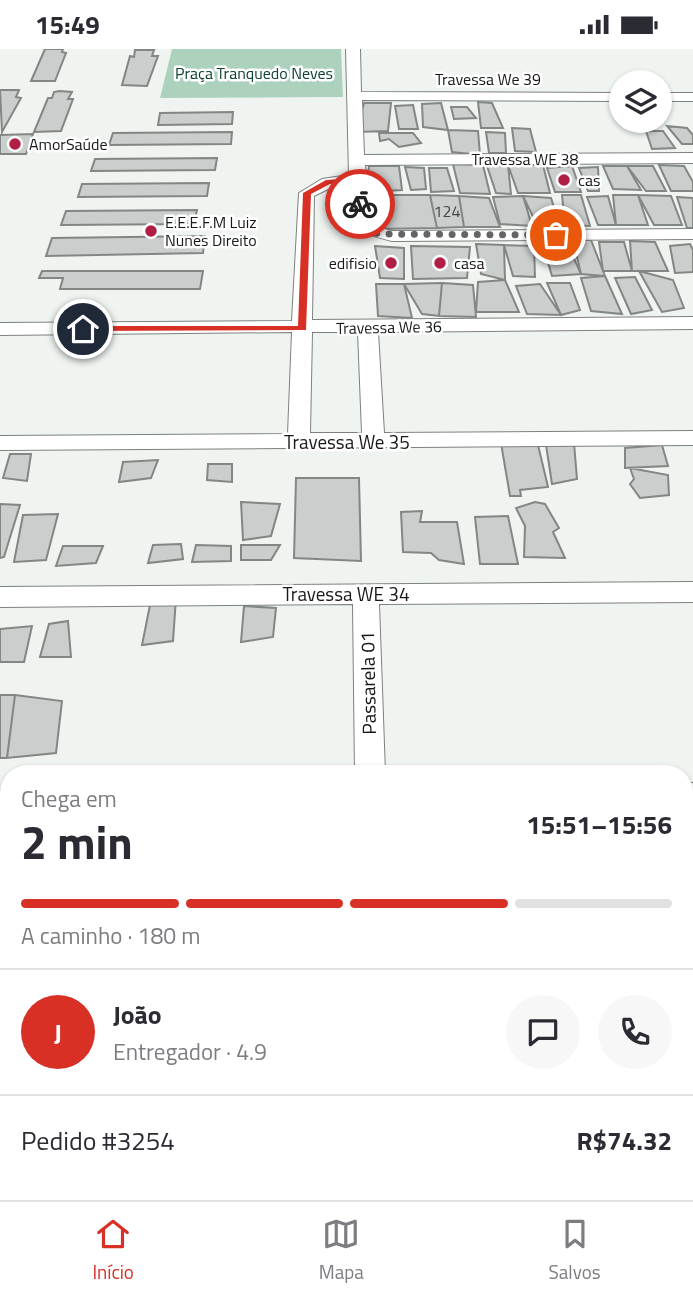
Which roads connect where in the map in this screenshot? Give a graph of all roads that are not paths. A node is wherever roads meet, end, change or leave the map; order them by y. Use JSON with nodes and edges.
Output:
{"nodes":[{"id":1,"x":353,"y":49,"type":"edge"},
{"id":2,"x":354,"y":96,"type":"junction"},
{"id":3,"x":609,"y":97,"type":"edge"},
{"id":4,"x":672,"y":97,"type":"edge"},
{"id":5,"x":693,"y":97,"type":"edge"},
{"id":6,"x":693,"y":158,"type":"edge"},
{"id":7,"x":357,"y":170,"type":"junction"},
{"id":8,"x":693,"y":234,"type":"edge"},
{"id":9,"x":693,"y":323,"type":"edge"},
{"id":10,"x":368,"y":327,"type":"junction"},
{"id":11,"x":303,"y":328,"type":"junction"},
{"id":12,"x":0,"y":329,"type":"edge"},
{"id":13,"x":693,"y":438,"type":"edge"},
{"id":14,"x":299,"y":442,"type":"junction"},
{"id":15,"x":373,"y":442,"type":"junction"},
{"id":16,"x":0,"y":443,"type":"edge"},
{"id":17,"x":693,"y":592,"type":"edge"},
{"id":18,"x":366,"y":593,"type":"junction"},
{"id":19,"x":0,"y":597,"type":"edge"},
{"id":20,"x":370,"y":765,"type":"edge"}],
"edges":[{"from":1,"to":2,"type":"street"},
{"from":2,"to":3,"type":"street","name":"Travessa We 39"},
{"from":2,"to":7,"type":"street"},
{"from":4,"to":5,"type":"street"},
{"from":6,"to":7,"type":"street","name":"Travessa WE 38"},
{"from":7,"to":8,"type":"street"},
{"from":7,"to":11,"type":"street"},
{"from":9,"to":10,"type":"street","name":"Travessa We 36"},
{"from":10,"to":11,"type":"street","name":"Travessa We 36"},
{"from":10,"to":15,"type":"street"},
{"from":11,"to":12,"type":"street","name":"Travessa We 36"},
{"from":11,"to":14,"type":"street"},
{"from":13,"to":15,"type":"street","name":"Travessa We 35"},
{"from":14,"to":15,"type":"street","name":"Travessa We 35"},
{"from":14,"to":16,"type":"street","name":"Travessa We 35"},
{"from":17,"to":18,"type":"street","name":"Travessa WE 34"},
{"from":18,"to":19,"type":"street","name":"Travessa WE 34"},
{"from":18,"to":20,"type":"street","name":"Passarela 01"}]}
